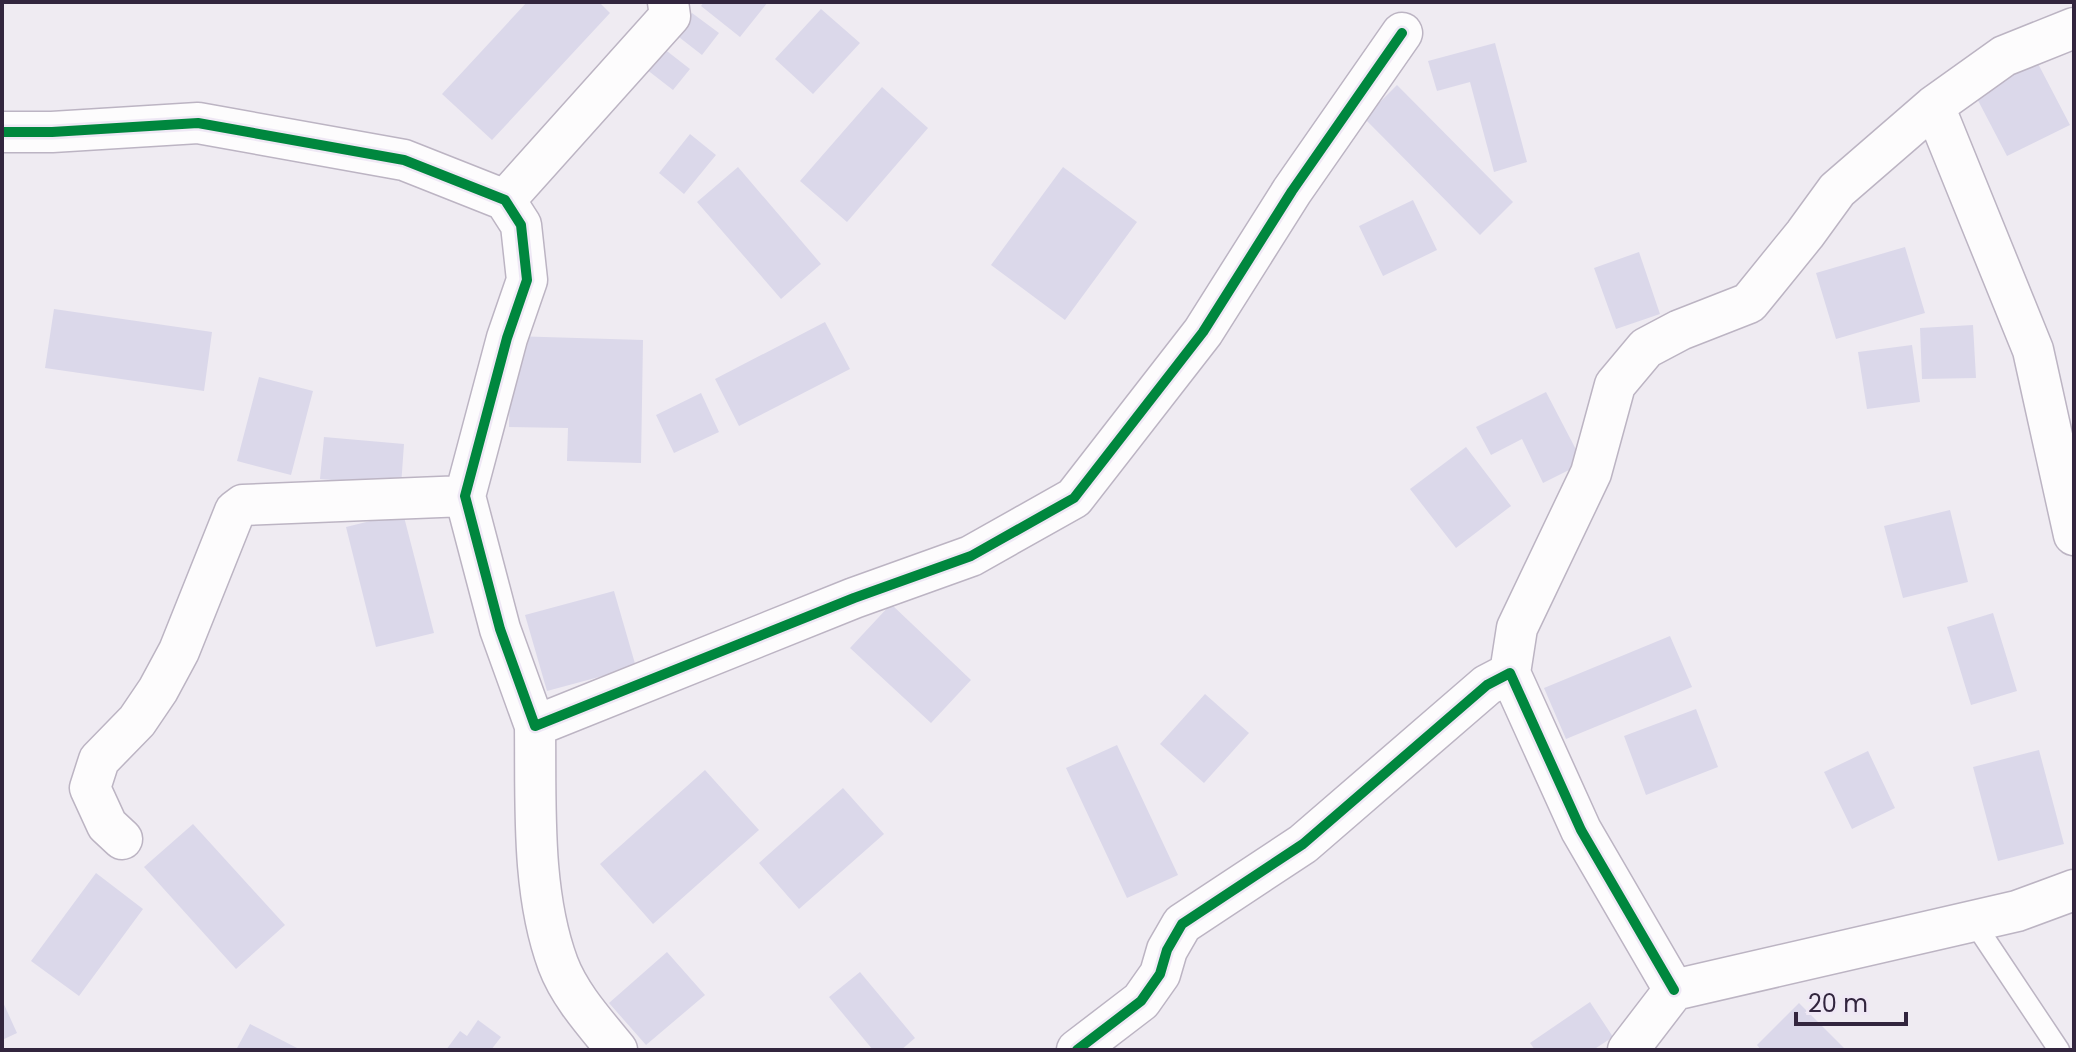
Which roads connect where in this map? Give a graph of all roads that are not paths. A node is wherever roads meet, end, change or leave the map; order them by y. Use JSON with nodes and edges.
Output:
{"nodes":[{"id":1,"x":668,"y":2,"type":"edge"},
{"id":2,"x":2074,"y":28,"type":"edge"},
{"id":3,"x":1402,"y":33,"type":"dead end"},
{"id":4,"x":1934,"y":106,"type":"junction"},
{"id":5,"x":2,"y":132,"type":"edge"},
{"id":6,"x":505,"y":200,"type":"junction"},
{"id":7,"x":465,"y":496,"type":"junction"},
{"id":8,"x":2074,"y":535,"type":"edge"},
{"id":9,"x":1510,"y":673,"type":"junction"},
{"id":10,"x":535,"y":726,"type":"junction"},
{"id":11,"x":122,"y":839,"type":"dead end"},
{"id":12,"x":2074,"y":890,"type":"edge"},
{"id":13,"x":1973,"y":921,"type":"junction"},
{"id":14,"x":1674,"y":990,"type":"junction"},
{"id":15,"x":617,"y":1050,"type":"edge"},
{"id":16,"x":1077,"y":1050,"type":"edge"},
{"id":17,"x":1628,"y":1050,"type":"edge"},
{"id":18,"x":2059,"y":1050,"type":"edge"}],
"edges":[{"from":1,"to":6,"type":"street"},
{"from":2,"to":4,"type":"street"},
{"from":3,"to":10,"type":"street"},
{"from":4,"to":8,"type":"street"},
{"from":4,"to":9,"type":"street"},
{"from":5,"to":6,"type":"street"},
{"from":6,"to":7,"type":"street"},
{"from":7,"to":10,"type":"street"},
{"from":7,"to":11,"type":"street"},
{"from":9,"to":14,"type":"street"},
{"from":9,"to":16,"type":"street"},
{"from":10,"to":15,"type":"street"},
{"from":12,"to":13,"type":"street"},
{"from":13,"to":14,"type":"street"},
{"from":13,"to":18,"type":"lane"},
{"from":14,"to":17,"type":"street"}]}
